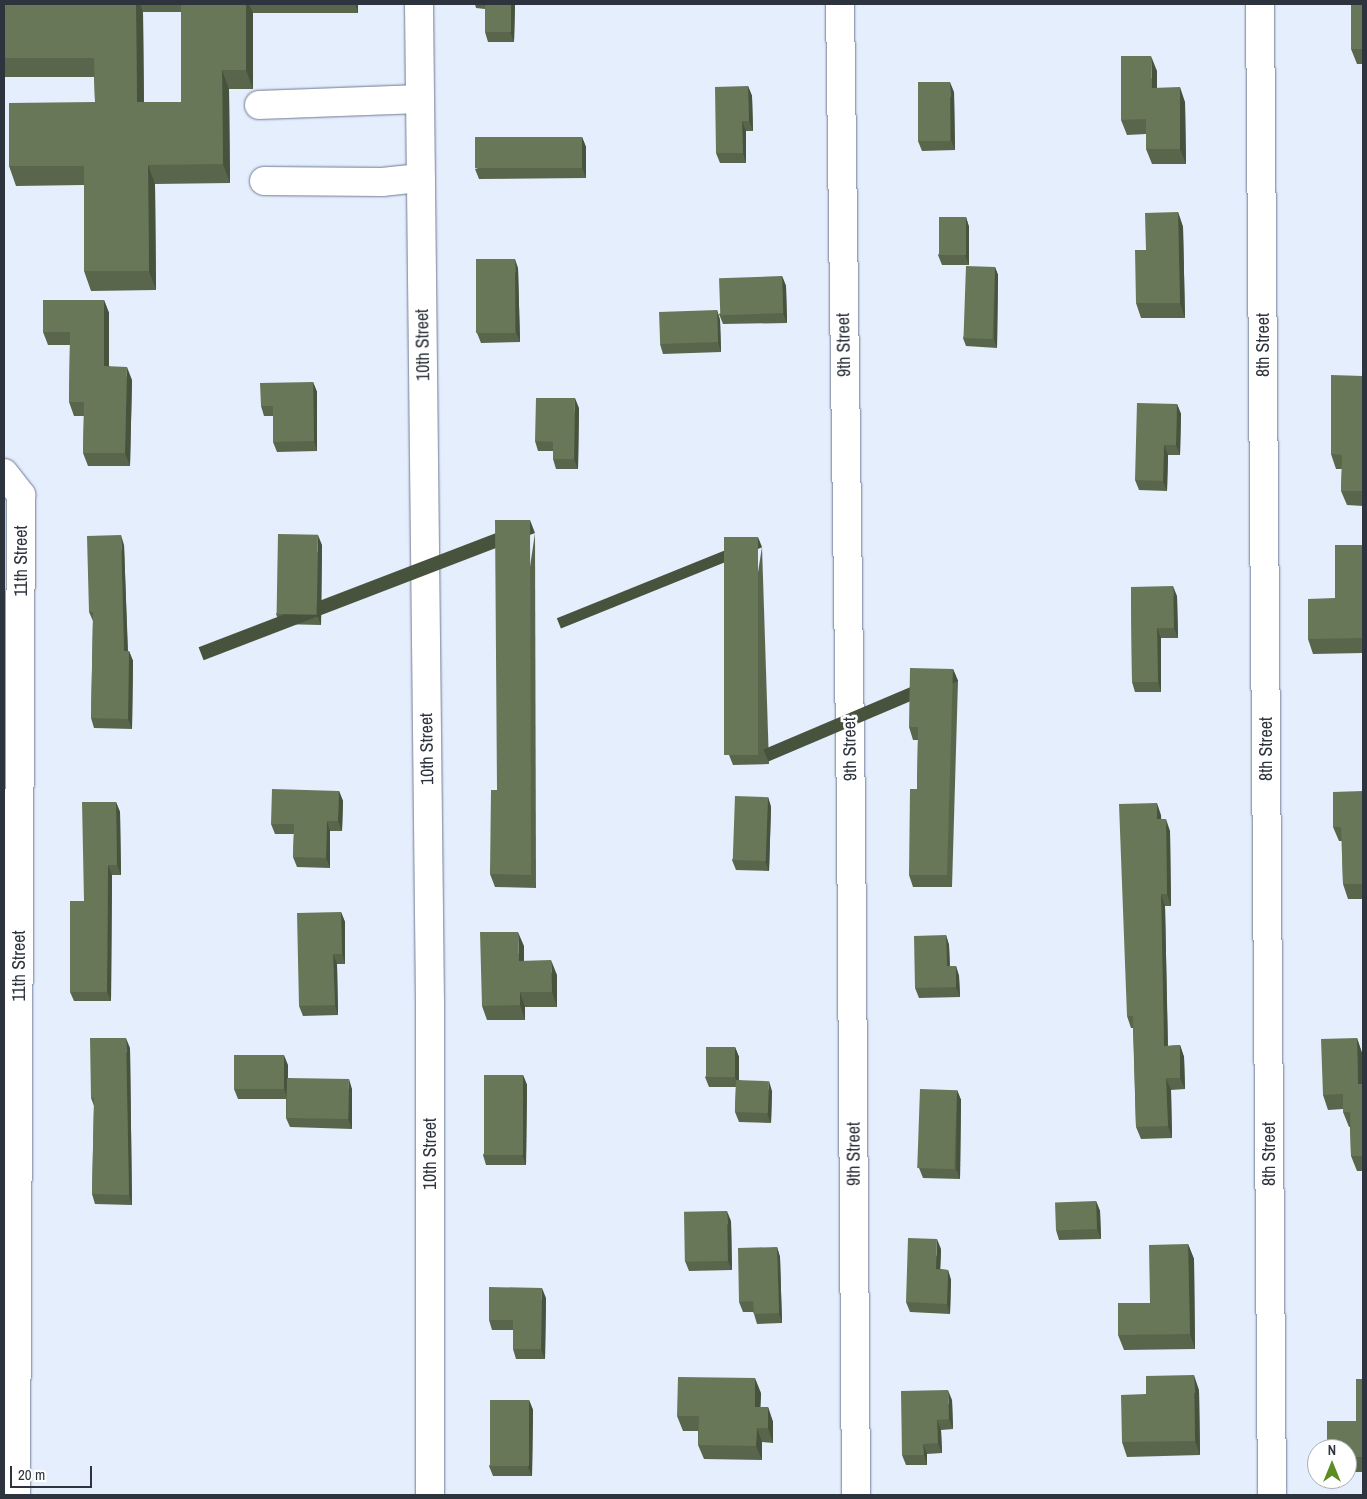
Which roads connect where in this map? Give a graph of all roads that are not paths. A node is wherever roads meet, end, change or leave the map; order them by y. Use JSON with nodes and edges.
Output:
{"nodes":[{"id":1,"x":419,"y":4,"type":"edge"},
{"id":2,"x":840,"y":4,"type":"edge"},
{"id":3,"x":1260,"y":4,"type":"edge"},
{"id":4,"x":420,"y":99,"type":"junction"},
{"id":5,"x":259,"y":105,"type":"dead end"},
{"id":6,"x":421,"y":178,"type":"junction"},
{"id":7,"x":264,"y":181,"type":"dead end"},
{"id":8,"x":4,"y":473,"type":"edge"},
{"id":9,"x":16,"y":1495,"type":"edge"},
{"id":10,"x":430,"y":1495,"type":"edge"},
{"id":11,"x":856,"y":1495,"type":"edge"},
{"id":12,"x":1272,"y":1495,"type":"edge"}],
"edges":[{"from":1,"to":4,"type":"street","name":"10th Street"},
{"from":2,"to":11,"type":"street","name":"9th Street"},
{"from":3,"to":12,"type":"street","name":"8th Street"},
{"from":4,"to":5,"type":"street"},
{"from":4,"to":6,"type":"street","name":"10th Street"},
{"from":6,"to":7,"type":"street"},
{"from":6,"to":10,"type":"street","name":"10th Street"},
{"from":8,"to":9,"type":"street","name":"11th Street"}]}
